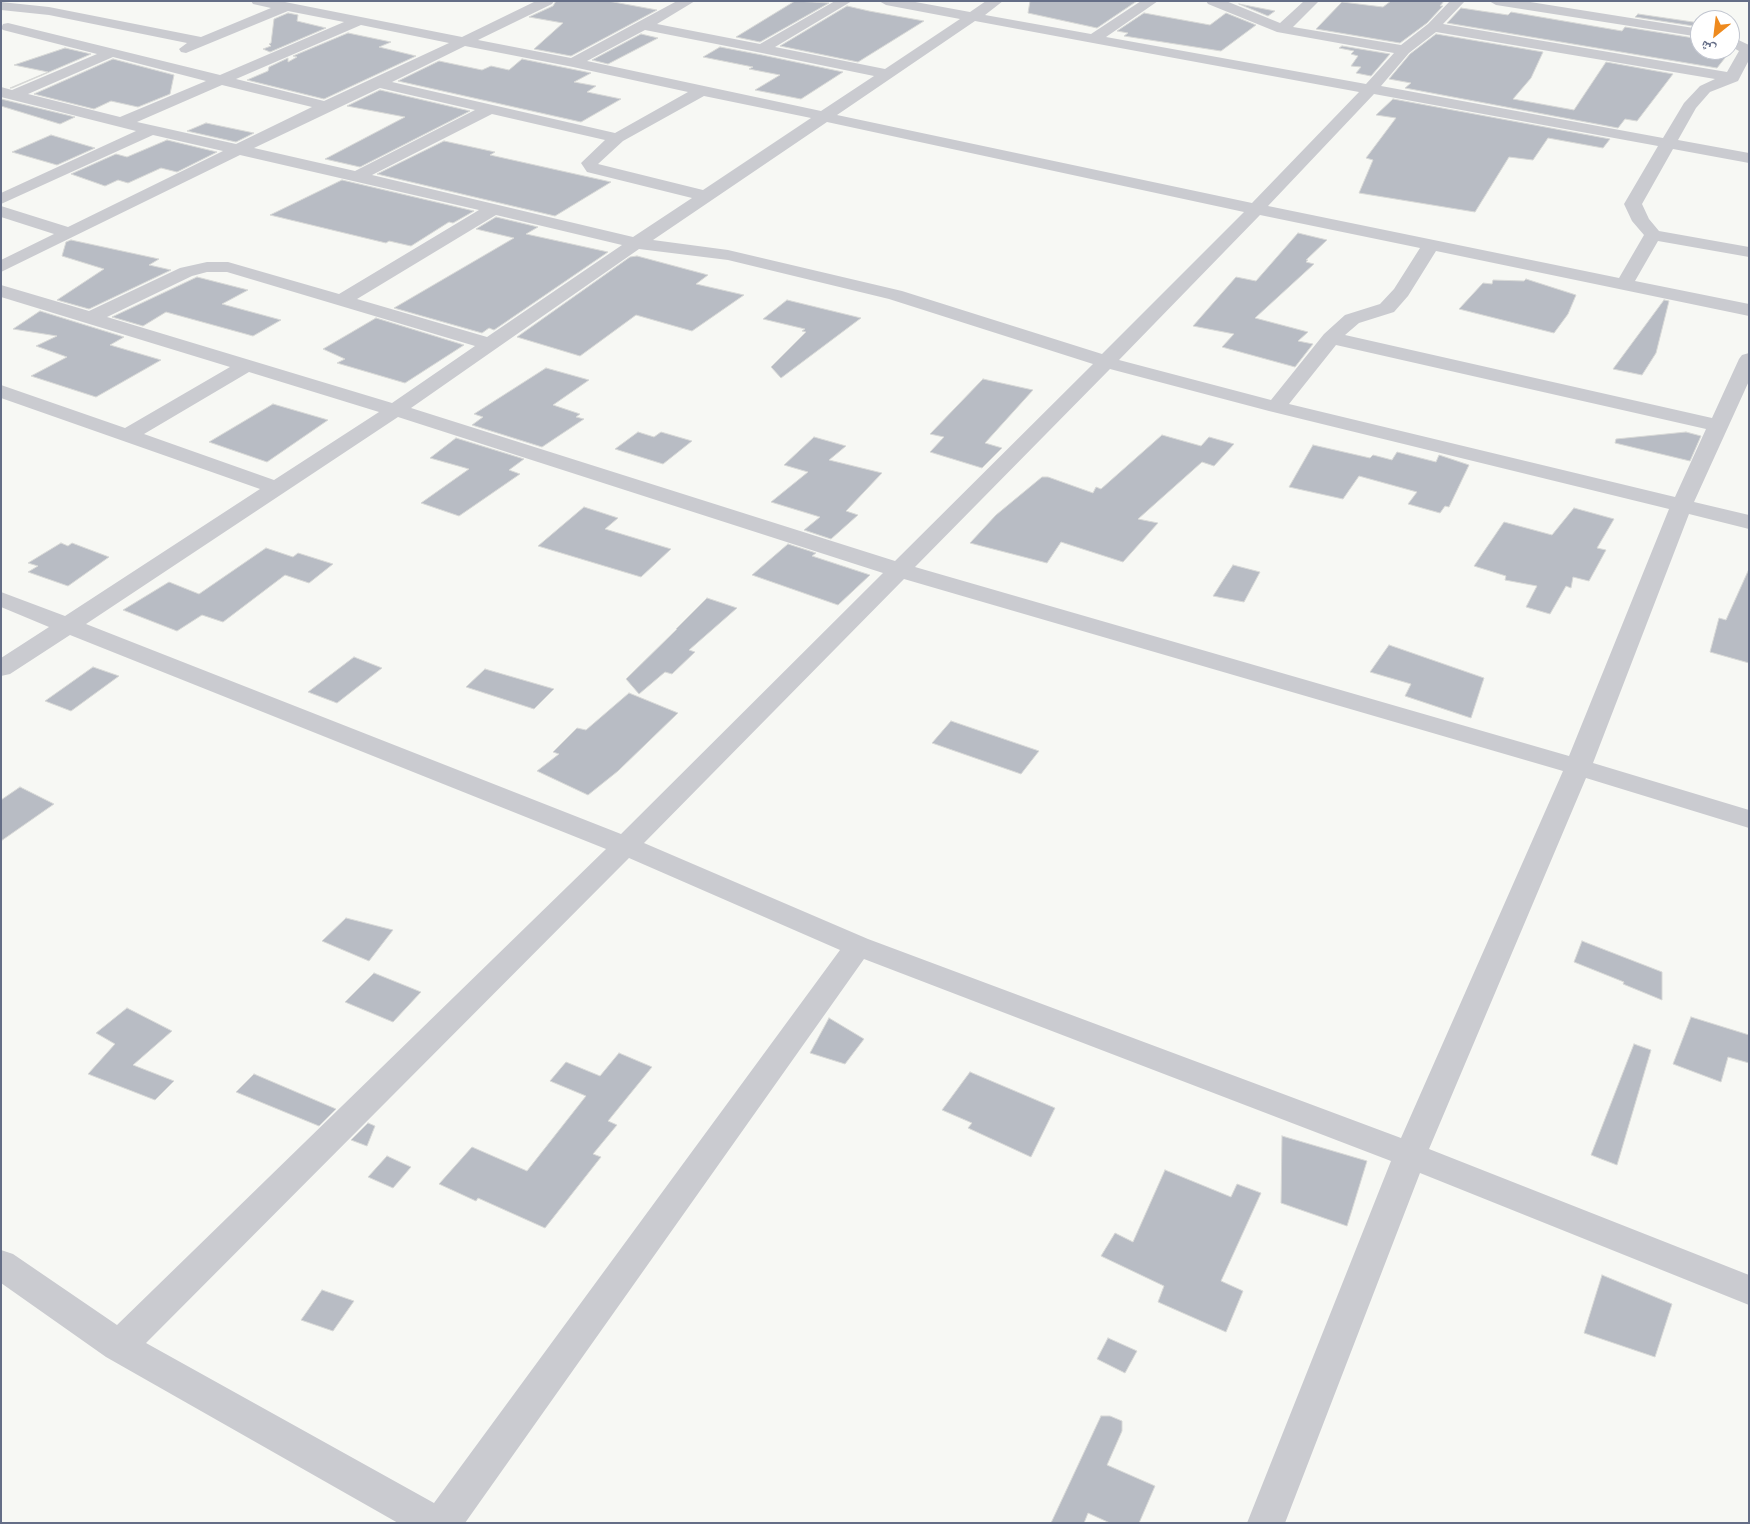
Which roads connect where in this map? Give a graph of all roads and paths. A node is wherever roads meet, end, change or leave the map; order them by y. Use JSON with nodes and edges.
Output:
{"nodes":[{"id":1,"x":75,"y":1,"type":"edge"},
{"id":2,"x":258,"y":1,"type":"edge"},
{"id":3,"x":688,"y":1,"type":"edge"},
{"id":4,"x":846,"y":1,"type":"edge"},
{"id":5,"x":886,"y":1,"type":"edge"},
{"id":6,"x":996,"y":1,"type":"edge"},
{"id":7,"x":1139,"y":1,"type":"edge"},
{"id":8,"x":1151,"y":1,"type":"edge"},
{"id":9,"x":1213,"y":1,"type":"edge"},
{"id":10,"x":1312,"y":1,"type":"edge"},
{"id":11,"x":1458,"y":1,"type":"edge"},
{"id":12,"x":1496,"y":1,"type":"edge"},
{"id":13,"x":537,"y":2,"type":"edge"},
{"id":14,"x":1,"y":6,"type":"edge"},
{"id":15,"x":285,"y":6,"type":"junction"},
{"id":16,"x":49,"y":11,"type":"junction"},
{"id":17,"x":972,"y":17,"type":"junction"},
{"id":18,"x":359,"y":21,"type":"junction"},
{"id":19,"x":644,"y":25,"type":"junction"},
{"id":20,"x":1433,"y":26,"type":"junction"},
{"id":21,"x":5,"y":28,"type":"edge"},
{"id":22,"x":1282,"y":29,"type":"junction"},
{"id":23,"x":1690,"y":31,"type":"edge"},
{"id":24,"x":1093,"y":39,"type":"junction"},
{"id":25,"x":202,"y":42,"type":"junction"},
{"id":26,"x":462,"y":42,"type":"junction"},
{"id":27,"x":1740,"y":46,"type":"edge"},
{"id":28,"x":762,"y":49,"type":"junction"},
{"id":29,"x":1404,"y":50,"type":"junction"},
{"id":30,"x":111,"y":53,"type":"junction"},
{"id":31,"x":153,"y":63,"type":"junction"},
{"id":32,"x":573,"y":64,"type":"junction"},
{"id":33,"x":886,"y":74,"type":"junction"},
{"id":34,"x":1731,"y":78,"type":"junction"},
{"id":35,"x":221,"y":80,"type":"junction"},
{"id":36,"x":1749,"y":81,"type":"edge"},
{"id":37,"x":378,"y":83,"type":"junction"},
{"id":38,"x":1371,"y":88,"type":"junction"},
{"id":39,"x":701,"y":90,"type":"junction"},
{"id":40,"x":7,"y":94,"type":"edge"},
{"id":41,"x":326,"y":106,"type":"junction"},
{"id":42,"x":489,"y":109,"type":"junction"},
{"id":43,"x":823,"y":117,"type":"junction"},
{"id":44,"x":120,"y":123,"type":"junction"},
{"id":45,"x":150,"y":130,"type":"junction"},
{"id":46,"x":617,"y":138,"type":"junction"},
{"id":47,"x":1669,"y":143,"type":"junction"},
{"id":48,"x":235,"y":150,"type":"junction"},
{"id":49,"x":1749,"y":158,"type":"edge"},
{"id":50,"x":357,"y":176,"type":"junction"},
{"id":51,"x":706,"y":196,"type":"junction"},
{"id":52,"x":1,"y":198,"type":"edge"},
{"id":53,"x":493,"y":209,"type":"junction"},
{"id":54,"x":1256,"y":209,"type":"junction"},
{"id":55,"x":1,"y":211,"type":"edge"},
{"id":56,"x":70,"y":233,"type":"junction"},
{"id":57,"x":1653,"y":235,"type":"junction"},
{"id":58,"x":636,"y":243,"type":"junction"},
{"id":59,"x":1431,"y":245,"type":"junction"},
{"id":60,"x":1749,"y":252,"type":"edge"},
{"id":61,"x":1,"y":267,"type":"edge"},
{"id":62,"x":1624,"y":284,"type":"junction"},
{"id":63,"x":1,"y":291,"type":"edge"},
{"id":64,"x":340,"y":300,"type":"junction"},
{"id":65,"x":1749,"y":310,"type":"edge"},
{"id":66,"x":90,"y":318,"type":"junction"},
{"id":67,"x":1331,"y":338,"type":"junction"},
{"id":68,"x":490,"y":344,"type":"junction"},
{"id":69,"x":1749,"y":359,"type":"edge"},
{"id":70,"x":1106,"y":362,"type":"junction"},
{"id":71,"x":247,"y":365,"type":"junction"},
{"id":72,"x":1743,"y":387,"type":"edge"},
{"id":73,"x":1,"y":391,"type":"edge"},
{"id":74,"x":1276,"y":407,"type":"junction"},
{"id":75,"x":394,"y":410,"type":"junction"},
{"id":76,"x":1719,"y":426,"type":"junction"},
{"id":77,"x":127,"y":435,"type":"junction"},
{"id":78,"x":277,"y":488,"type":"junction"},
{"id":79,"x":1682,"y":505,"type":"junction"},
{"id":80,"x":1749,"y":522,"type":"edge"},
{"id":81,"x":899,"y":570,"type":"junction"},
{"id":82,"x":1,"y":599,"type":"edge"},
{"id":83,"x":69,"y":625,"type":"junction"},
{"id":84,"x":1,"y":669,"type":"edge"},
{"id":85,"x":1578,"y":767,"type":"junction"},
{"id":86,"x":1749,"y":819,"type":"edge"},
{"id":87,"x":625,"y":846,"type":"junction"},
{"id":88,"x":858,"y":946,"type":"junction"},
{"id":89,"x":1410,"y":1155,"type":"junction"},
{"id":90,"x":1,"y":1264,"type":"edge"},
{"id":91,"x":1749,"y":1290,"type":"edge"},
{"id":92,"x":119,"y":1346,"type":"junction"},
{"id":93,"x":434,"y":1523,"type":"edge"},
{"id":94,"x":442,"y":1523,"type":"edge"},
{"id":95,"x":1266,"y":1523,"type":"edge"}],
"edges":[{"from":1,"to":16,"type":"street"},
{"from":2,"to":15,"type":"street"},
{"from":3,"to":19,"type":"street"},
{"from":4,"to":28,"type":"street"},
{"from":5,"to":17,"type":"street"},
{"from":6,"to":17,"type":"street"},
{"from":7,"to":24,"type":"street"},
{"from":8,"to":24,"type":"street"},
{"from":9,"to":22,"type":"street"},
{"from":10,"to":22,"type":"street"},
{"from":11,"to":20,"type":"street"},
{"from":12,"to":23,"type":"street"},
{"from":13,"to":26,"type":"street"},
{"from":14,"to":16,"type":"street"},
{"from":15,"to":18,"type":"street"},
{"from":15,"to":25,"type":"street"},
{"from":16,"to":21,"type":"street"},
{"from":16,"to":25,"type":"street"},
{"from":17,"to":24,"type":"street"},
{"from":17,"to":33,"type":"street"},
{"from":18,"to":26,"type":"street"},
{"from":18,"to":35,"type":"street"},
{"from":19,"to":28,"type":"street"},
{"from":19,"to":32,"type":"street"},
{"from":20,"to":29,"type":"street"},
{"from":20,"to":34,"type":"street"},
{"from":21,"to":30,"type":"street"},
{"from":22,"to":29,"type":"street"},
{"from":24,"to":38,"type":"street"},
{"from":25,"to":31,"type":"street"},
{"from":26,"to":32,"type":"street"},
{"from":26,"to":37,"type":"street"},
{"from":27,"to":34,"type":"street"},
{"from":28,"to":33,"type":"street"},
{"from":29,"to":38,"type":"street"},
{"from":30,"to":31,"type":"street"},
{"from":30,"to":40,"type":"street"},
{"from":31,"to":35,"type":"street"},
{"from":32,"to":39,"type":"street"},
{"from":33,"to":43,"type":"street"},
{"from":34,"to":36,"type":"street"},
{"from":34,"to":47,"type":"street"},
{"from":35,"to":41,"type":"street"},
{"from":35,"to":44,"type":"street"},
{"from":37,"to":41,"type":"street"},
{"from":37,"to":42,"type":"street"},
{"from":38,"to":47,"type":"street"},
{"from":38,"to":54,"type":"street"},
{"from":39,"to":43,"type":"street"},
{"from":39,"to":46,"type":"street"},
{"from":40,"to":44,"type":"street"},
{"from":41,"to":48,"type":"street"},
{"from":42,"to":46,"type":"street"},
{"from":42,"to":50,"type":"street"},
{"from":43,"to":51,"type":"street"},
{"from":43,"to":54,"type":"street"},
{"from":44,"to":45,"type":"street"},
{"from":45,"to":48,"type":"street"},
{"from":45,"to":52,"type":"street"},
{"from":46,"to":51,"type":"street"},
{"from":47,"to":49,"type":"street"},
{"from":47,"to":57,"type":"street"},
{"from":48,"to":50,"type":"street"},
{"from":48,"to":56,"type":"street"},
{"from":50,"to":53,"type":"street"},
{"from":51,"to":58,"type":"street"},
{"from":53,"to":58,"type":"street"},
{"from":53,"to":64,"type":"street"},
{"from":54,"to":59,"type":"street"},
{"from":54,"to":70,"type":"street"},
{"from":55,"to":56,"type":"street"},
{"from":56,"to":61,"type":"street"},
{"from":57,"to":60,"type":"street"},
{"from":57,"to":62,"type":"street"},
{"from":58,"to":68,"type":"street"},
{"from":58,"to":70,"type":"street"},
{"from":59,"to":62,"type":"street"},
{"from":59,"to":67,"type":"street"},
{"from":62,"to":65,"type":"street"},
{"from":63,"to":66,"type":"street"},
{"from":64,"to":66,"type":"street"},
{"from":64,"to":68,"type":"street"},
{"from":66,"to":71,"type":"street"},
{"from":67,"to":74,"type":"street"},
{"from":67,"to":76,"type":"street"},
{"from":68,"to":75,"type":"street"},
{"from":69,"to":72,"type":"street"},
{"from":70,"to":74,"type":"street"},
{"from":70,"to":81,"type":"street"},
{"from":71,"to":75,"type":"street"},
{"from":71,"to":77,"type":"street"},
{"from":72,"to":76,"type":"street"},
{"from":73,"to":77,"type":"street"},
{"from":74,"to":79,"type":"street"},
{"from":75,"to":78,"type":"street"},
{"from":75,"to":81,"type":"street"},
{"from":76,"to":79,"type":"street"},
{"from":77,"to":78,"type":"street"},
{"from":78,"to":83,"type":"street"},
{"from":79,"to":80,"type":"street"},
{"from":79,"to":85,"type":"street"},
{"from":81,"to":85,"type":"street"},
{"from":81,"to":87,"type":"street"},
{"from":82,"to":83,"type":"street"},
{"from":83,"to":84,"type":"street"},
{"from":83,"to":87,"type":"street"},
{"from":85,"to":86,"type":"street"},
{"from":85,"to":89,"type":"street"},
{"from":87,"to":88,"type":"street"},
{"from":87,"to":92,"type":"street"},
{"from":88,"to":89,"type":"street"},
{"from":88,"to":94,"type":"street"},
{"from":89,"to":91,"type":"street"},
{"from":89,"to":95,"type":"street"},
{"from":90,"to":92,"type":"street"},
{"from":92,"to":93,"type":"street"}]}
